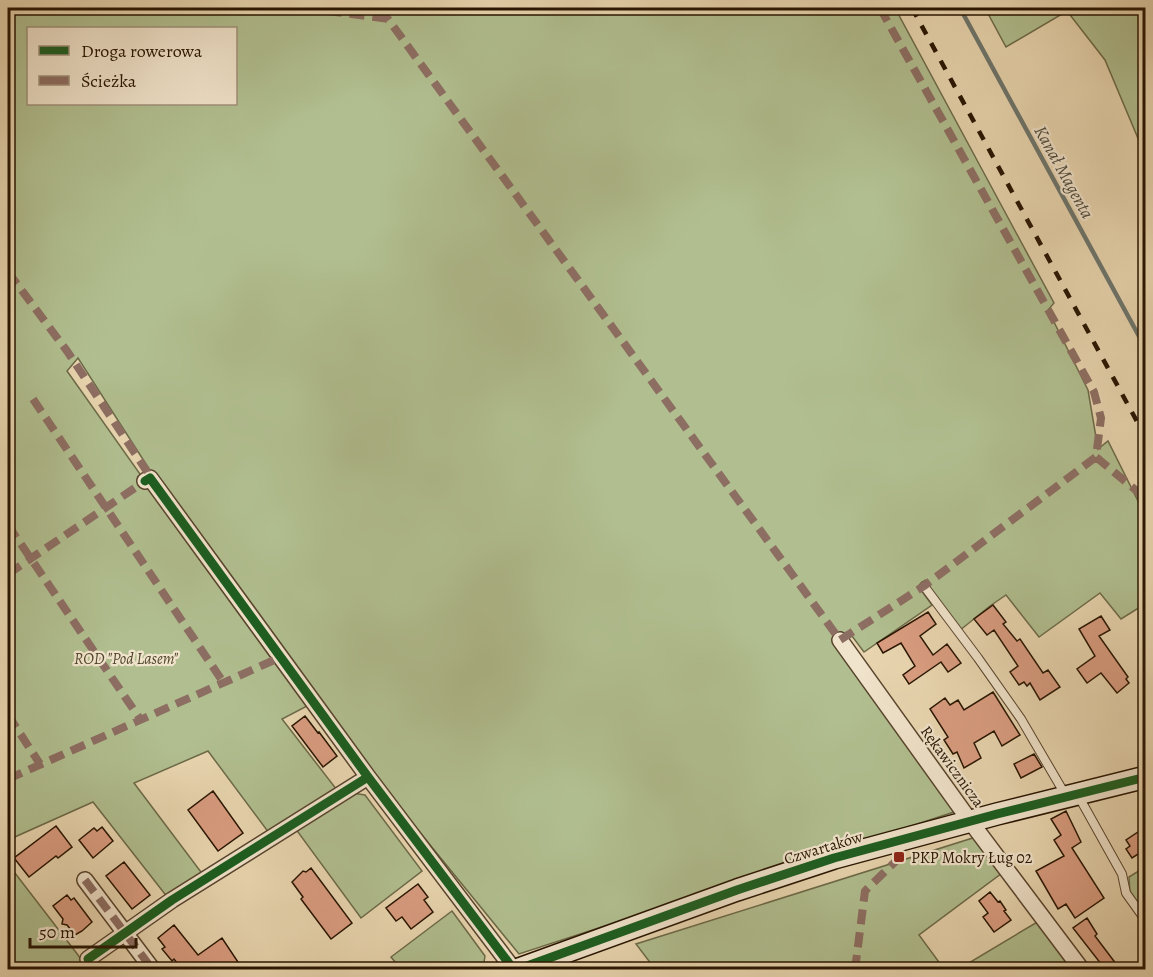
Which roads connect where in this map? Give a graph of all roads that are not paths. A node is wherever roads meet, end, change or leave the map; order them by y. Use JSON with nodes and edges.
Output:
{"nodes":[{"id":1,"x":145,"y":482,"type":"dead end"},
{"id":2,"x":924,"y":586,"type":"dead end"},
{"id":3,"x":840,"y":640,"type":"dead end"},
{"id":4,"x":368,"y":777,"type":"junction"},
{"id":5,"x":1146,"y":777,"type":"edge"},
{"id":6,"x":1072,"y":796,"type":"junction"},
{"id":7,"x":970,"y":821,"type":"junction"},
{"id":8,"x":85,"y":880,"type":"dead end"},
{"id":9,"x":1146,"y":921,"type":"edge"},
{"id":10,"x":124,"y":932,"type":"junction"},
{"id":11,"x":88,"y":959,"type":"dead end"},
{"id":12,"x":153,"y":969,"type":"edge"},
{"id":13,"x":515,"y":969,"type":"edge"},
{"id":14,"x":1082,"y":969,"type":"edge"}],
"edges":[{"from":1,"to":4,"type":"street"},
{"from":2,"to":6,"type":"lane"},
{"from":3,"to":7,"type":"street","name":"Rękawicznicza"},
{"from":4,"to":10,"type":"street"},
{"from":4,"to":13,"type":"street"},
{"from":5,"to":6,"type":"street","name":"Czwartaków"},
{"from":6,"to":7,"type":"street","name":"Czwartaków"},
{"from":6,"to":9,"type":"lane"},
{"from":7,"to":13,"type":"street","name":"Czwartaków"},
{"from":7,"to":14,"type":"street","name":"Rękawicznicza"},
{"from":8,"to":10,"type":"street"},
{"from":10,"to":11,"type":"street"},
{"from":10,"to":12,"type":"street"}]}
